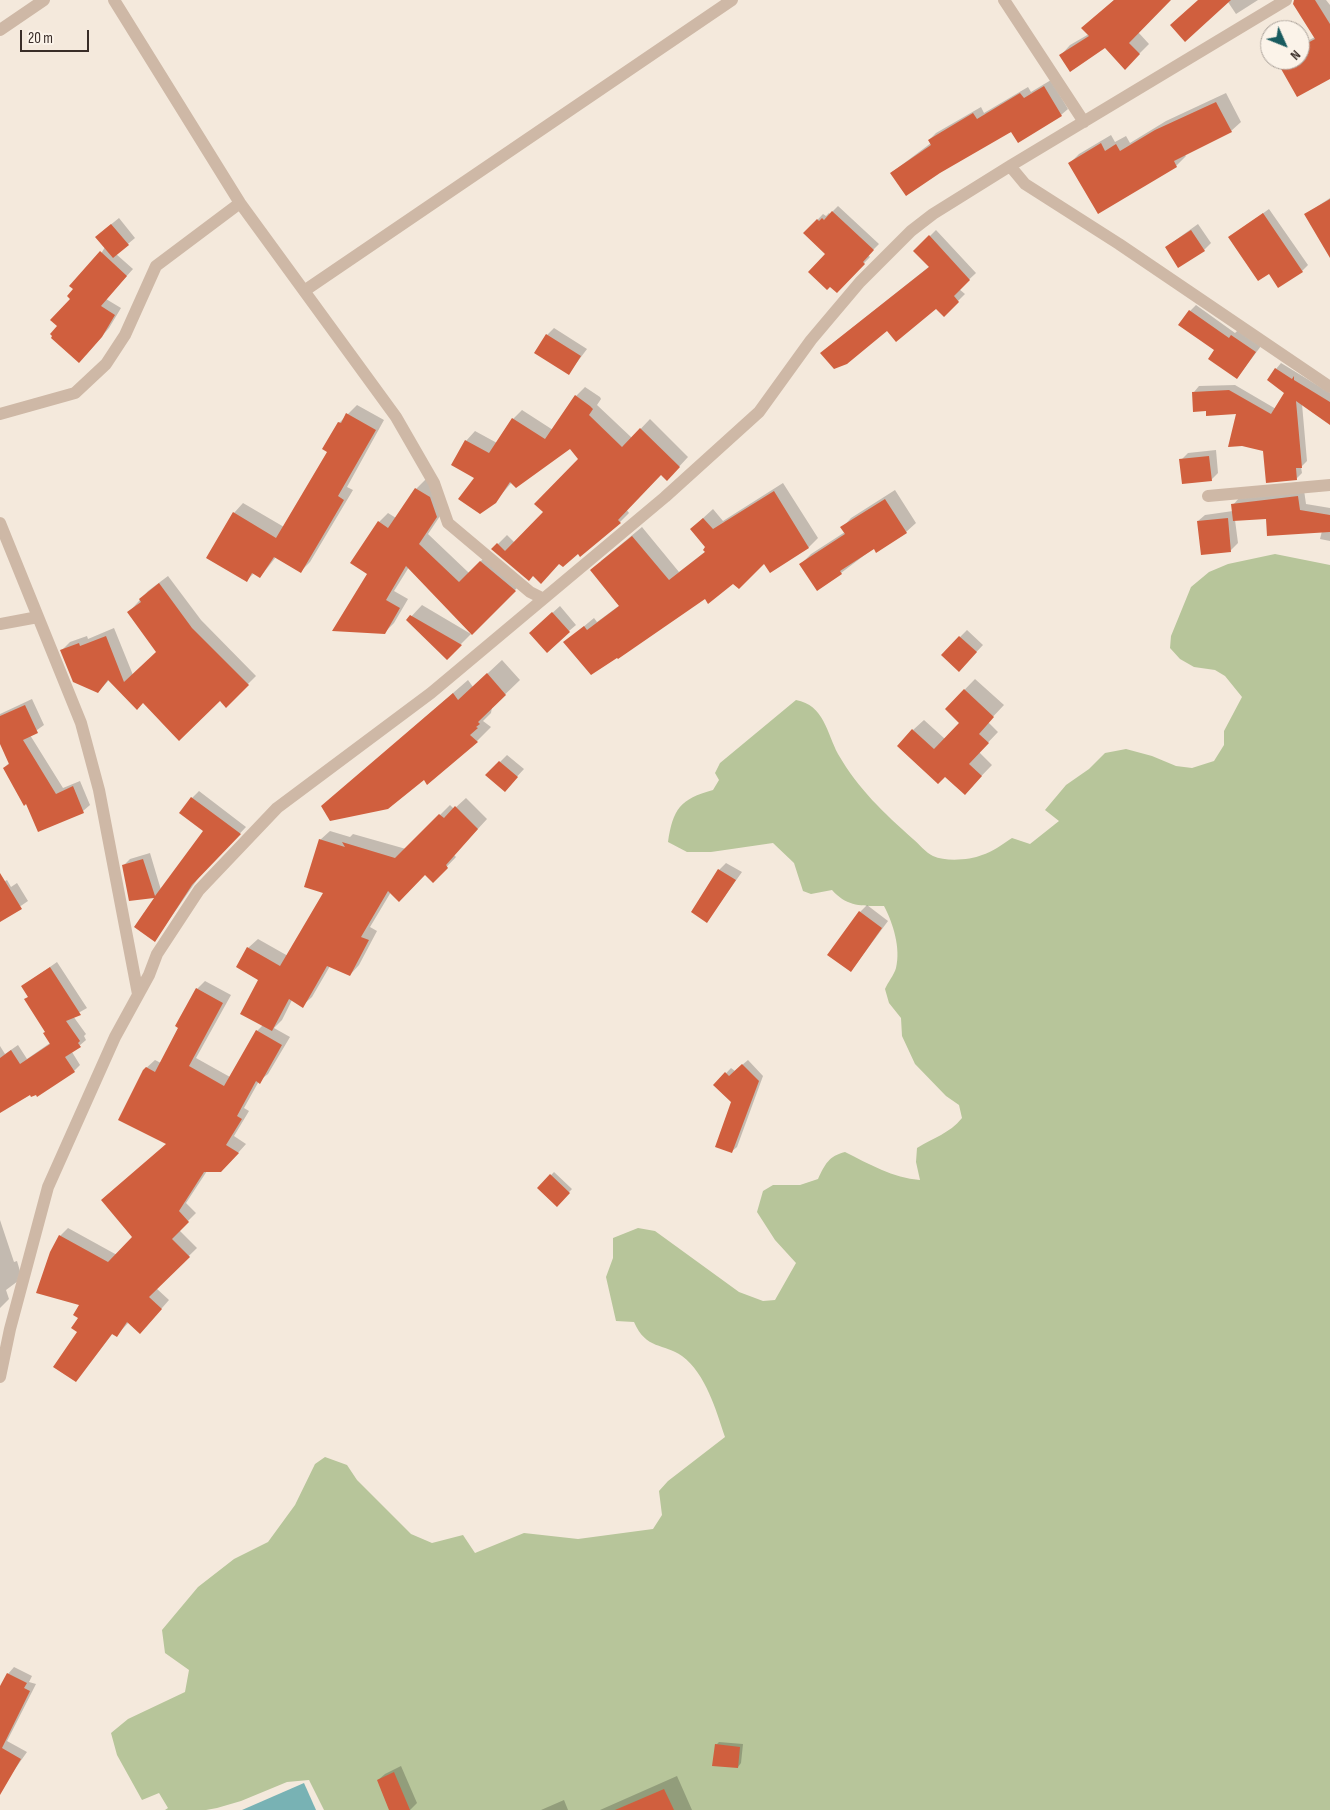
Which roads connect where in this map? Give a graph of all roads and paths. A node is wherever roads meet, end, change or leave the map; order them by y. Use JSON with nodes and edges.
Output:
{"nodes":[{"id":1,"x":44,"y":0,"type":"edge"},
{"id":2,"x":114,"y":0,"type":"edge"},
{"id":3,"x":732,"y":0,"type":"edge"},
{"id":4,"x":1004,"y":0,"type":"edge"},
{"id":5,"x":1286,"y":0,"type":"edge"},
{"id":6,"x":0,"y":30,"type":"edge"},
{"id":7,"x":1084,"y":122,"type":"junction"},
{"id":8,"x":1010,"y":166,"type":"junction"},
{"id":9,"x":240,"y":203,"type":"junction"},
{"id":10,"x":304,"y":291,"type":"junction"},
{"id":11,"x":1330,"y":386,"type":"edge"},
{"id":12,"x":0,"y":414,"type":"edge"},
{"id":13,"x":1330,"y":485,"type":"edge"},
{"id":14,"x":1208,"y":496,"type":"dead end"},
{"id":15,"x":0,"y":523,"type":"edge"},
{"id":16,"x":542,"y":598,"type":"junction"},
{"id":17,"x":38,"y":617,"type":"junction"},
{"id":18,"x":0,"y":624,"type":"edge"},
{"id":19,"x":138,"y":994,"type":"junction"},
{"id":20,"x":0,"y":1377,"type":"edge"}],
"edges":[{"from":1,"to":6,"type":"street"},
{"from":2,"to":9,"type":"street"},
{"from":3,"to":10,"type":"street"},
{"from":4,"to":7,"type":"street"},
{"from":5,"to":7,"type":"street"},
{"from":7,"to":8,"type":"street"},
{"from":8,"to":11,"type":"street"},
{"from":8,"to":16,"type":"street"},
{"from":9,"to":10,"type":"street"},
{"from":9,"to":12,"type":"street"},
{"from":10,"to":16,"type":"street"},
{"from":13,"to":14,"type":"street"},
{"from":15,"to":17,"type":"street"},
{"from":16,"to":19,"type":"street"},
{"from":17,"to":18,"type":"street"},
{"from":17,"to":19,"type":"street"},
{"from":19,"to":20,"type":"street"}]}
